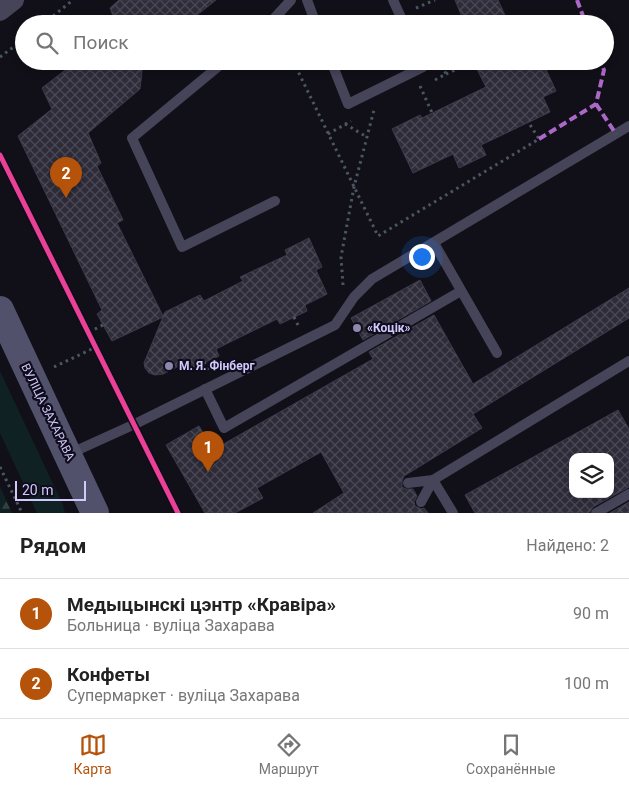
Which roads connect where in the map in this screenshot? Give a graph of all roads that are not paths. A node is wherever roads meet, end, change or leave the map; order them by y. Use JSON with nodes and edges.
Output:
{"nodes":[{"id":1,"x":14,"y":0,"type":"edge"},
{"id":2,"x":290,"y":0,"type":"edge"},
{"id":3,"x":307,"y":0,"type":"edge"},
{"id":4,"x":393,"y":0,"type":"edge"},
{"id":5,"x":0,"y":11,"type":"edge"},
{"id":6,"x":278,"y":15,"type":"edge"},
{"id":7,"x":313,"y":15,"type":"edge"},
{"id":8,"x":400,"y":15,"type":"edge"},
{"id":9,"x":214,"y":70,"type":"edge"},
{"id":10,"x":335,"y":70,"type":"edge"},
{"id":11,"x":417,"y":70,"type":"edge"},
{"id":12,"x":629,"y":126,"type":"edge"},
{"id":13,"x":276,"y":201,"type":"dead end"},
{"id":14,"x":434,"y":243,"type":"junction"},
{"id":15,"x":461,"y":292,"type":"junction"},
{"id":16,"x":0,"y":310,"type":"edge"},
{"id":17,"x":497,"y":353,"type":"dead end"},
{"id":18,"x":629,"y":360,"type":"edge"},
{"id":19,"x":205,"y":390,"type":"junction"},
{"id":20,"x":68,"y":454,"type":"junction"},
{"id":21,"x":434,"y":480,"type":"junction"},
{"id":22,"x":408,"y":482,"type":"dead end"},
{"id":23,"x":629,"y":494,"type":"edge"},
{"id":24,"x":421,"y":502,"type":"dead end"},
{"id":25,"x":95,"y":513,"type":"edge"},
{"id":26,"x":453,"y":513,"type":"edge"},
{"id":27,"x":596,"y":513,"type":"edge"}],
"edges":[{"from":1,"to":5,"type":"street"},
{"from":2,"to":6,"type":"lane"},
{"from":3,"to":7,"type":"lane"},
{"from":4,"to":8,"type":"lane"},
{"from":9,"to":13,"type":"lane"},
{"from":10,"to":11,"type":"lane"},
{"from":12,"to":14,"type":"lane"},
{"from":14,"to":15,"type":"lane"},
{"from":14,"to":19,"type":"lane"},
{"from":15,"to":17,"type":"lane"},
{"from":15,"to":19,"type":"lane"},
{"from":16,"to":20,"type":"main road","name":"ВУЛІЦА ЗАХАРАВА"},
{"from":18,"to":21,"type":"lane"},
{"from":19,"to":20,"type":"lane"},
{"from":20,"to":25,"type":"main road","name":"ВУЛІЦА ЗАХАРАВА"},
{"from":21,"to":22,"type":"lane"},
{"from":21,"to":24,"type":"lane"},
{"from":21,"to":26,"type":"lane"},
{"from":23,"to":27,"type":"lane"}]}
